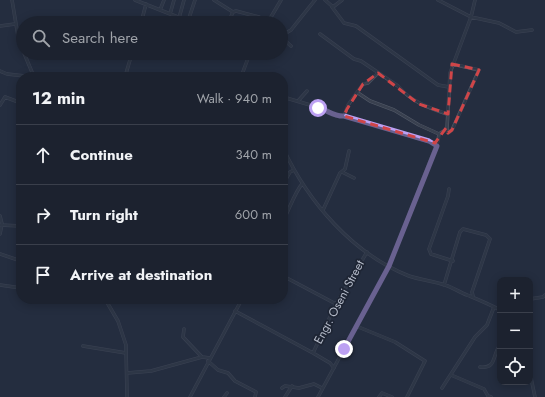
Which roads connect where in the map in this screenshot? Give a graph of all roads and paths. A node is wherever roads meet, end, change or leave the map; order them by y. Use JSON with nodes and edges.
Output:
{"nodes":[{"id":1,"x":12,"y":0,"type":"edge"},
{"id":2,"x":135,"y":0,"type":"edge"},
{"id":3,"x":164,"y":0,"type":"edge"},
{"id":4,"x":174,"y":0,"type":"edge"},
{"id":5,"x":184,"y":0,"type":"edge"},
{"id":6,"x":195,"y":0,"type":"edge"},
{"id":7,"x":214,"y":0,"type":"edge"},
{"id":8,"x":281,"y":0,"type":"edge"},
{"id":9,"x":315,"y":0,"type":"edge"},
{"id":10,"x":325,"y":0,"type":"edge"},
{"id":11,"x":342,"y":0,"type":"edge"},
{"id":12,"x":438,"y":0,"type":"edge"},
{"id":13,"x":475,"y":0,"type":"edge"},
{"id":14,"x":143,"y":1,"type":"edge"},
{"id":15,"x":146,"y":4,"type":"junction"},
{"id":16,"x":333,"y":7,"type":"junction"},
{"id":17,"x":160,"y":10,"type":"junction"},
{"id":18,"x":233,"y":12,"type":"junction"},
{"id":19,"x":170,"y":14,"type":"junction"},
{"id":20,"x":143,"y":16,"type":"edge"},
{"id":21,"x":174,"y":16,"type":"edge"},
{"id":22,"x":180,"y":16,"type":"edge"},
{"id":23,"x":190,"y":16,"type":"edge"},
{"id":24,"x":231,"y":16,"type":"edge"},
{"id":25,"x":254,"y":16,"type":"edge"},
{"id":26,"x":272,"y":16,"type":"edge"},
{"id":27,"x":471,"y":18,"type":"junction"},
{"id":28,"x":15,"y":24,"type":"junction"},
{"id":29,"x":0,"y":26,"type":"edge"},
{"id":30,"x":16,"y":28,"type":"edge"},
{"id":31,"x":532,"y":30,"type":"dead end"},
{"id":32,"x":288,"y":32,"type":"edge"},
{"id":33,"x":320,"y":34,"type":"dead end"},
{"id":34,"x":288,"y":43,"type":"edge"},
{"id":35,"x":291,"y":46,"type":"dead end"},
{"id":36,"x":27,"y":60,"type":"edge"},
{"id":37,"x":130,"y":60,"type":"edge"},
{"id":38,"x":247,"y":60,"type":"edge"},
{"id":39,"x":452,"y":64,"type":"junction"},
{"id":40,"x":0,"y":71,"type":"edge"},
{"id":41,"x":32,"y":72,"type":"edge"},
{"id":42,"x":126,"y":72,"type":"edge"},
{"id":43,"x":243,"y":72,"type":"edge"},
{"id":44,"x":378,"y":73,"type":"junction"},
{"id":45,"x":16,"y":75,"type":"edge"},
{"id":46,"x":449,"y":87,"type":"junction"},
{"id":47,"x":307,"y":91,"type":"dead end"},
{"id":48,"x":358,"y":93,"type":"junction"},
{"id":49,"x":288,"y":98,"type":"edge"},
{"id":50,"x":16,"y":101,"type":"edge"},
{"id":51,"x":298,"y":101,"type":"junction"},
{"id":52,"x":0,"y":105,"type":"edge"},
{"id":53,"x":447,"y":114,"type":"junction"},
{"id":54,"x":344,"y":116,"type":"junction"},
{"id":55,"x":446,"y":129,"type":"junction"},
{"id":56,"x":439,"y":134,"type":"junction"},
{"id":57,"x":436,"y":144,"type":"junction"},
{"id":58,"x":349,"y":151,"type":"dead end"},
{"id":59,"x":288,"y":158,"type":"edge"},
{"id":60,"x":294,"y":170,"type":"junction"},
{"id":61,"x":342,"y":172,"type":"junction"},
{"id":62,"x":288,"y":175,"type":"edge"},
{"id":63,"x":354,"y":178,"type":"dead end"},
{"id":64,"x":302,"y":184,"type":"junction"},
{"id":65,"x":449,"y":189,"type":"dead end"},
{"id":66,"x":323,"y":210,"type":"junction"},
{"id":67,"x":288,"y":211,"type":"edge"},
{"id":68,"x":0,"y":216,"type":"edge"},
{"id":69,"x":1,"y":225,"type":"edge"},
{"id":70,"x":16,"y":226,"type":"edge"},
{"id":71,"x":0,"y":234,"type":"edge"},
{"id":72,"x":367,"y":252,"type":"junction"},
{"id":73,"x":0,"y":254,"type":"edge"},
{"id":74,"x":16,"y":259,"type":"edge"},
{"id":75,"x":453,"y":261,"type":"junction"},
{"id":76,"x":389,"y":266,"type":"junction"},
{"id":77,"x":288,"y":279,"type":"edge"},
{"id":78,"x":0,"y":285,"type":"edge"},
{"id":79,"x":444,"y":285,"type":"junction"},
{"id":80,"x":16,"y":287,"type":"edge"},
{"id":81,"x":545,"y":295,"type":"edge"},
{"id":82,"x":473,"y":297,"type":"junction"},
{"id":83,"x":533,"y":299,"type":"edge"},
{"id":84,"x":108,"y":304,"type":"edge"},
{"id":85,"x":239,"y":304,"type":"edge"},
{"id":86,"x":336,"y":304,"type":"junction"},
{"id":87,"x":494,"y":306,"type":"junction"},
{"id":88,"x":497,"y":308,"type":"edge"},
{"id":89,"x":235,"y":311,"type":"junction"},
{"id":90,"x":356,"y":326,"type":"junction"},
{"id":91,"x":184,"y":329,"type":"dead end"},
{"id":92,"x":83,"y":346,"type":"dead end"},
{"id":93,"x":498,"y":349,"type":"edge"},
{"id":94,"x":126,"y":353,"type":"junction"},
{"id":95,"x":313,"y":353,"type":"junction"},
{"id":96,"x":202,"y":357,"type":"junction"},
{"id":97,"x":209,"y":359,"type":"junction"},
{"id":98,"x":480,"y":367,"type":"dead end"},
{"id":99,"x":334,"y":368,"type":"junction"},
{"id":100,"x":127,"y":373,"type":"junction"},
{"id":101,"x":450,"y":375,"type":"junction"},
{"id":102,"x":532,"y":385,"type":"edge"},
{"id":103,"x":292,"y":386,"type":"junction"},
{"id":104,"x":282,"y":388,"type":"dead end"},
{"id":105,"x":322,"y":388,"type":"junction"},
{"id":106,"x":442,"y":388,"type":"dead end"},
{"id":107,"x":227,"y":393,"type":"dead end"},
{"id":108,"x":127,"y":397,"type":"edge"},
{"id":109,"x":190,"y":397,"type":"edge"},
{"id":110,"x":224,"y":397,"type":"edge"},
{"id":111,"x":255,"y":397,"type":"edge"},
{"id":112,"x":285,"y":397,"type":"edge"},
{"id":113,"x":318,"y":397,"type":"edge"},
{"id":114,"x":379,"y":397,"type":"edge"},
{"id":115,"x":392,"y":397,"type":"edge"},
{"id":116,"x":406,"y":397,"type":"edge"},
{"id":117,"x":491,"y":397,"type":"edge"},
{"id":118,"x":535,"y":397,"type":"edge"}],
"edges":[{"from":1,"to":28,"type":"street"},
{"from":2,"to":14,"type":"street"},
{"from":3,"to":17,"type":"street"},
{"from":4,"to":19,"type":"street"},
{"from":5,"to":22,"type":"street"},
{"from":6,"to":23,"type":"street"},
{"from":7,"to":18,"type":"street"},
{"from":8,"to":26,"type":"street"},
{"from":9,"to":32,"type":"street"},
{"from":10,"to":16,"type":"street"},
{"from":11,"to":16,"type":"street"},
{"from":12,"to":27,"type":"street"},
{"from":13,"to":27,"type":"street"},
{"from":14,"to":15,"type":"street"},
{"from":15,"to":17,"type":"street"},
{"from":15,"to":20,"type":"street"},
{"from":16,"to":46,"type":"street"},
{"from":17,"to":19,"type":"street"},
{"from":18,"to":24,"type":"street"},
{"from":18,"to":25,"type":"street"},
{"from":19,"to":21,"type":"street"},
{"from":27,"to":31,"type":"street"},
{"from":27,"to":39,"type":"street"},
{"from":28,"to":29,"type":"street"},
{"from":28,"to":30,"type":"street"},
{"from":33,"to":44,"type":"street"},
{"from":34,"to":35,"type":"street"},
{"from":36,"to":41,"type":"street"},
{"from":37,"to":42,"type":"street"},
{"from":38,"to":43,"type":"street"},
{"from":39,"to":46,"type":"street"},
{"from":39,"to":55,"type":"street"},
{"from":40,"to":45,"type":"street"},
{"from":44,"to":48,"type":"street"},
{"from":44,"to":53,"type":"street"},
{"from":46,"to":53,"type":"street"},
{"from":47,"to":51,"type":"street"},
{"from":48,"to":54,"type":"street"},
{"from":48,"to":56,"type":"street"},
{"from":49,"to":51,"type":"street"},
{"from":50,"to":52,"type":"street"},
{"from":51,"to":54,"type":"street"},
{"from":53,"to":55,"type":"street"},
{"from":54,"to":57,"type":"street"},
{"from":55,"to":56,"type":"street"},
{"from":56,"to":57,"type":"street"},
{"from":57,"to":76,"type":"street"},
{"from":58,"to":61,"type":"street"},
{"from":59,"to":60,"type":"street"},
{"from":60,"to":62,"type":"street"},
{"from":60,"to":64,"type":"street"},
{"from":61,"to":63,"type":"street"},
{"from":61,"to":66,"type":"street"},
{"from":64,"to":66,"type":"street"},
{"from":64,"to":67,"type":"street"},
{"from":65,"to":75,"type":"street"},
{"from":66,"to":72,"type":"street"},
{"from":68,"to":69,"type":"street"},
{"from":69,"to":70,"type":"street"},
{"from":69,"to":71,"type":"street"},
{"from":72,"to":76,"type":"street"},
{"from":72,"to":86,"type":"street","name":"Engr. Oseni Street"},
{"from":73,"to":74,"type":"street"},
{"from":75,"to":79,"type":"street"},
{"from":75,"to":82,"type":"street"},
{"from":76,"to":79,"type":"street"},
{"from":76,"to":90,"type":"street"},
{"from":77,"to":86,"type":"street"},
{"from":78,"to":80,"type":"street"},
{"from":79,"to":82,"type":"street"},
{"from":81,"to":83,"type":"street"},
{"from":82,"to":87,"type":"street"},
{"from":84,"to":94,"type":"street"},
{"from":85,"to":89,"type":"street"},
{"from":86,"to":95,"type":"street","name":"Engr. Oseni Street"},
{"from":87,"to":88,"type":"street"},
{"from":87,"to":101,"type":"street"},
{"from":89,"to":95,"type":"street"},
{"from":89,"to":97,"type":"street"},
{"from":90,"to":99,"type":"street"},
{"from":90,"to":116,"type":"street"},
{"from":91,"to":96,"type":"street"},
{"from":92,"to":94,"type":"street"},
{"from":93,"to":98,"type":"street"},
{"from":94,"to":100,"type":"street"},
{"from":95,"to":99,"type":"street"},
{"from":96,"to":97,"type":"street"},
{"from":96,"to":100,"type":"street"},
{"from":97,"to":109,"type":"street"},
{"from":97,"to":111,"type":"street"},
{"from":99,"to":105,"type":"street"},
{"from":100,"to":108,"type":"street"},
{"from":101,"to":106,"type":"street"},
{"from":101,"to":117,"type":"street"},
{"from":102,"to":118,"type":"street"},
{"from":103,"to":104,"type":"street"},
{"from":103,"to":105,"type":"street"},
{"from":103,"to":112,"type":"street"},
{"from":105,"to":113,"type":"street"},
{"from":107,"to":110,"type":"street"},
{"from":114,"to":115,"type":"street"}]}
